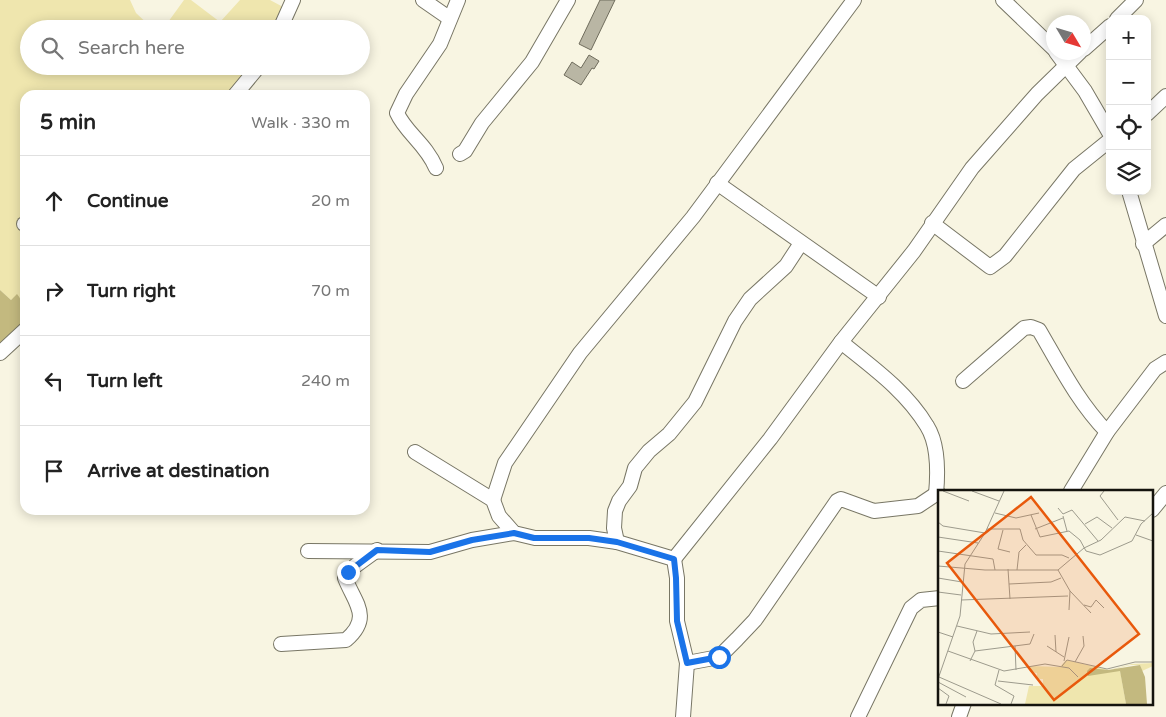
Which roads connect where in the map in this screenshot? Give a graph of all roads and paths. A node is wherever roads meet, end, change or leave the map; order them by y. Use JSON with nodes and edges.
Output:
{"nodes":[{"id":1,"x":293,"y":0,"type":"edge"},
{"id":2,"x":423,"y":0,"type":"edge"},
{"id":3,"x":458,"y":0,"type":"edge"},
{"id":4,"x":568,"y":0,"type":"edge"},
{"id":5,"x":854,"y":0,"type":"edge"},
{"id":6,"x":1136,"y":0,"type":"edge"},
{"id":7,"x":1006,"y":1,"type":"edge"},
{"id":8,"x":1121,"y":15,"type":"edge"},
{"id":9,"x":449,"y":18,"type":"junction"},
{"id":10,"x":284,"y":20,"type":"edge"},
{"id":11,"x":1106,"y":30,"type":"edge"},
{"id":12,"x":1046,"y":42,"type":"edge"},
{"id":13,"x":1091,"y":43,"type":"edge"},
{"id":14,"x":1063,"y":60,"type":"edge"},
{"id":15,"x":1073,"y":60,"type":"edge"},
{"id":16,"x":1068,"y":65,"type":"junction"},
{"id":17,"x":251,"y":75,"type":"edge"},
{"id":18,"x":239,"y":90,"type":"edge"},
{"id":19,"x":1166,"y":96,"type":"edge"},
{"id":20,"x":1151,"y":110,"type":"edge"},
{"id":21,"x":1106,"y":127,"type":"edge"},
{"id":22,"x":1106,"y":143,"type":"edge"},
{"id":23,"x":460,"y":154,"type":"dead end"},
{"id":24,"x":436,"y":168,"type":"dead end"},
{"id":25,"x":717,"y":183,"type":"junction"},
{"id":26,"x":1130,"y":195,"type":"edge"},
{"id":27,"x":932,"y":223,"type":"junction"},
{"id":28,"x":1166,"y":225,"type":"edge"},
{"id":29,"x":801,"y":243,"type":"junction"},
{"id":30,"x":1143,"y":244,"type":"junction"},
{"id":31,"x":879,"y":298,"type":"junction"},
{"id":32,"x":1166,"y":316,"type":"edge"},
{"id":33,"x":20,"y":335,"type":"edge"},
{"id":34,"x":841,"y":342,"type":"junction"},
{"id":35,"x":0,"y":353,"type":"edge"},
{"id":36,"x":1166,"y":362,"type":"edge"},
{"id":37,"x":963,"y":381,"type":"dead end"},
{"id":38,"x":1107,"y":432,"type":"junction"},
{"id":39,"x":414,"y":452,"type":"dead end"},
{"id":40,"x":1072,"y":490,"type":"edge"},
{"id":41,"x":1166,"y":493,"type":"edge"},
{"id":42,"x":938,"y":494,"type":"edge"},
{"id":43,"x":493,"y":500,"type":"junction"},
{"id":44,"x":1154,"y":508,"type":"edge"},
{"id":45,"x":514,"y":533,"type":"junction"},
{"id":46,"x":617,"y":542,"type":"junction"},
{"id":47,"x":377,"y":550,"type":"junction"},
{"id":48,"x":308,"y":551,"type":"dead end"},
{"id":49,"x":674,"y":559,"type":"junction"},
{"id":50,"x":938,"y":598,"type":"edge"},
{"id":51,"x":281,"y":644,"type":"dead end"},
{"id":52,"x":687,"y":663,"type":"junction"},
{"id":53,"x":964,"y":704,"type":"edge"},
{"id":54,"x":682,"y":717,"type":"edge"},
{"id":55,"x":858,"y":717,"type":"edge"},
{"id":56,"x":959,"y":717,"type":"edge"}],
"edges":[{"from":1,"to":10,"type":"street"},
{"from":2,"to":9,"type":"street"},
{"from":3,"to":9,"type":"street"},
{"from":4,"to":23,"type":"street"},
{"from":5,"to":25,"type":"street"},
{"from":6,"to":8,"type":"street"},
{"from":7,"to":12,"type":"street"},
{"from":9,"to":24,"type":"street"},
{"from":11,"to":13,"type":"street"},
{"from":14,"to":16,"type":"street"},
{"from":15,"to":16,"type":"street"},
{"from":16,"to":21,"type":"street"},
{"from":16,"to":27,"type":"street"},
{"from":17,"to":18,"type":"street"},
{"from":19,"to":20,"type":"street"},
{"from":22,"to":27,"type":"street"},
{"from":25,"to":29,"type":"street"},
{"from":25,"to":43,"type":"street"},
{"from":26,"to":30,"type":"street"},
{"from":27,"to":31,"type":"street"},
{"from":28,"to":30,"type":"street"},
{"from":29,"to":31,"type":"street"},
{"from":29,"to":46,"type":"street"},
{"from":30,"to":32,"type":"street"},
{"from":31,"to":34,"type":"street"},
{"from":33,"to":35,"type":"street"},
{"from":34,"to":42,"type":"street"},
{"from":34,"to":49,"type":"street"},
{"from":36,"to":38,"type":"street"},
{"from":37,"to":38,"type":"street"},
{"from":38,"to":40,"type":"street"},
{"from":39,"to":43,"type":"street"},
{"from":41,"to":44,"type":"street"},
{"from":42,"to":52,"type":"street"},
{"from":43,"to":45,"type":"street"},
{"from":45,"to":46,"type":"street"},
{"from":45,"to":47,"type":"street"},
{"from":46,"to":49,"type":"street"},
{"from":47,"to":48,"type":"street"},
{"from":47,"to":51,"type":"street"},
{"from":49,"to":52,"type":"street"},
{"from":50,"to":55,"type":"street"},
{"from":52,"to":54,"type":"street"},
{"from":53,"to":56,"type":"street"}]}
